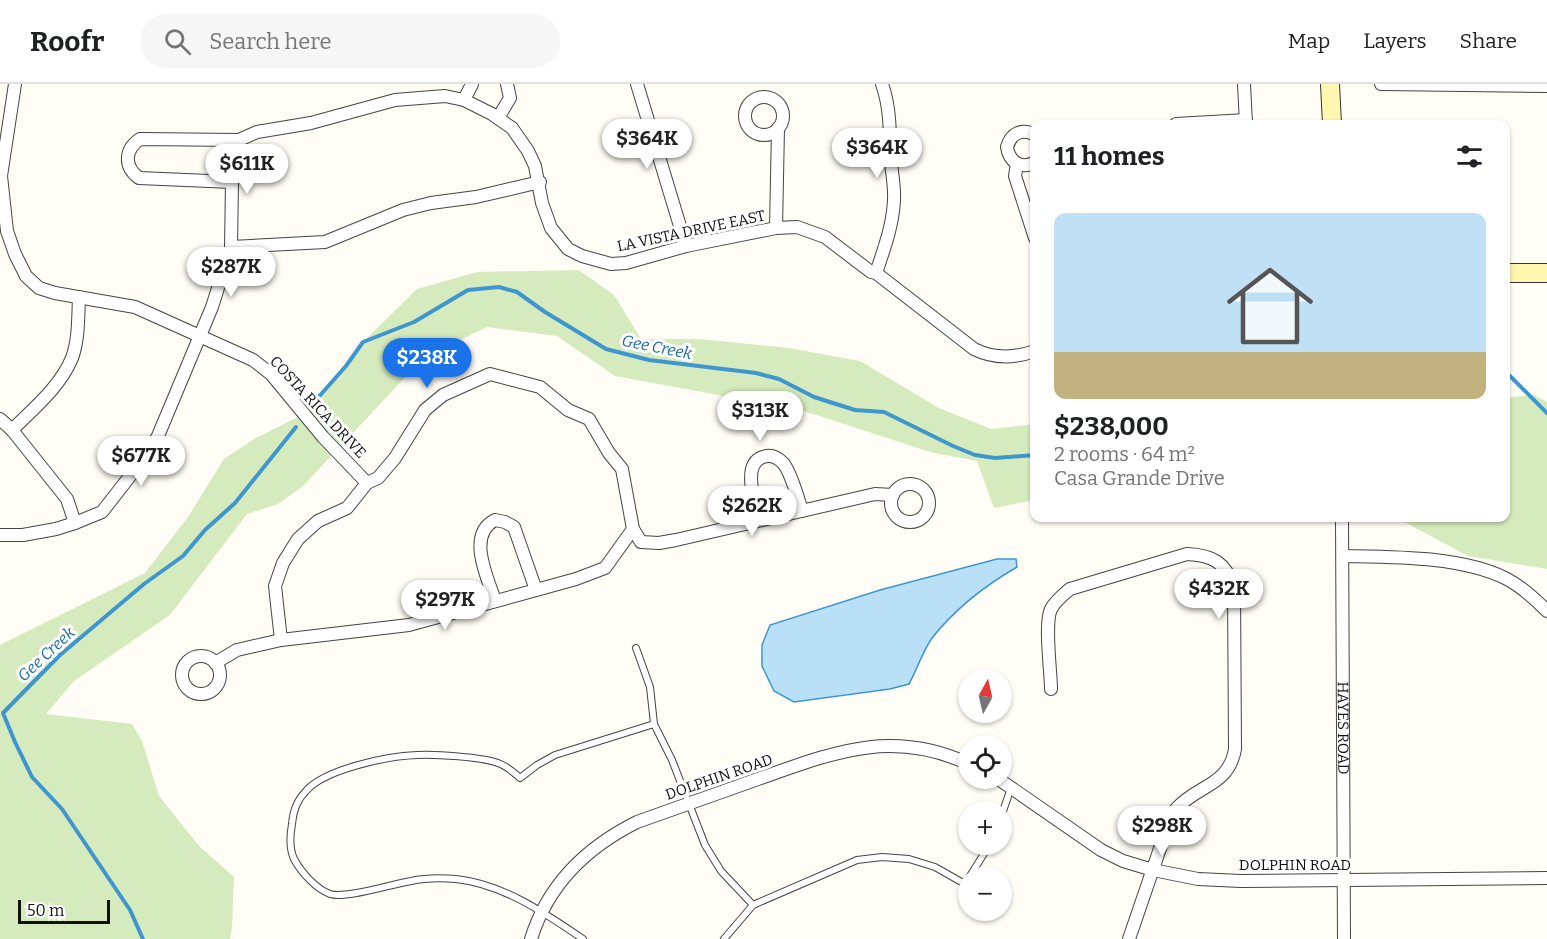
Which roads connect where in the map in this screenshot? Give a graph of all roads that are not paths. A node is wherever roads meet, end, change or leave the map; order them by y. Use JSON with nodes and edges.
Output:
{"nodes":[{"id":1,"x":15,"y":84,"type":"edge"},
{"id":2,"x":472,"y":84,"type":"edge"},
{"id":3,"x":507,"y":84,"type":"edge"},
{"id":4,"x":637,"y":84,"type":"edge"},
{"id":5,"x":882,"y":84,"type":"edge"},
{"id":6,"x":1244,"y":84,"type":"edge"},
{"id":7,"x":1330,"y":84,"type":"edge"},
{"id":8,"x":1381,"y":84,"type":"edge"},
{"id":9,"x":1547,"y":86,"type":"edge"},
{"id":10,"x":464,"y":100,"type":"junction"},
{"id":11,"x":498,"y":118,"type":"junction"},
{"id":12,"x":1246,"y":120,"type":"edge"},
{"id":13,"x":1332,"y":120,"type":"edge"},
{"id":14,"x":778,"y":128,"type":"dead end"},
{"id":15,"x":1030,"y":133,"type":"edge"},
{"id":16,"x":3,"y":139,"type":"edge"},
{"id":17,"x":239,"y":140,"type":"junction"},
{"id":18,"x":1017,"y":164,"type":"junction"},
{"id":19,"x":1030,"y":165,"type":"edge"},
{"id":20,"x":232,"y":182,"type":"junction"},
{"id":21,"x":540,"y":182,"type":"junction"},
{"id":22,"x":1030,"y":222,"type":"edge"},
{"id":23,"x":776,"y":228,"type":"junction"},
{"id":24,"x":686,"y":246,"type":"junction"},
{"id":25,"x":231,"y":247,"type":"junction"},
{"id":26,"x":876,"y":273,"type":"junction"},
{"id":27,"x":1510,"y":273,"type":"edge"},
{"id":28,"x":1547,"y":273,"type":"edge"},
{"id":29,"x":79,"y":297,"type":"junction"},
{"id":30,"x":200,"y":336,"type":"junction"},
{"id":31,"x":1030,"y":353,"type":"edge"},
{"id":32,"x":0,"y":419,"type":"edge"},
{"id":33,"x":12,"y":430,"type":"junction"},
{"id":34,"x":367,"y":483,"type":"junction"},
{"id":35,"x":893,"y":495,"type":"dead end"},
{"id":36,"x":802,"y":511,"type":"junction"},
{"id":37,"x":761,"y":520,"type":"junction"},
{"id":38,"x":1342,"y":522,"type":"edge"},
{"id":39,"x":75,"y":523,"type":"junction"},
{"id":40,"x":633,"y":529,"type":"junction"},
{"id":41,"x":0,"y":535,"type":"edge"},
{"id":42,"x":1343,"y":556,"type":"junction"},
{"id":43,"x":536,"y":590,"type":"junction"},
{"id":44,"x":495,"y":601,"type":"junction"},
{"id":45,"x":1547,"y":611,"type":"edge"},
{"id":46,"x":281,"y":640,"type":"junction"},
{"id":47,"x":636,"y":648,"type":"dead end"},
{"id":48,"x":215,"y":663,"type":"dead end"},
{"id":49,"x":1052,"y":689,"type":"dead end"},
{"id":50,"x":654,"y":724,"type":"junction"},
{"id":51,"x":958,"y":760,"type":"edge"},
{"id":52,"x":1012,"y":788,"type":"edge"},
{"id":53,"x":688,"y":804,"type":"junction"},
{"id":54,"x":983,"y":855,"type":"edge"},
{"id":55,"x":1154,"y":870,"type":"junction"},
{"id":56,"x":1547,"y":878,"type":"edge"},
{"id":57,"x":1343,"y":879,"type":"junction"},
{"id":58,"x":753,"y":905,"type":"junction"},
{"id":59,"x":542,"y":911,"type":"junction"},
{"id":60,"x":531,"y":939,"type":"edge"},
{"id":61,"x":583,"y":939,"type":"edge"},
{"id":62,"x":724,"y":939,"type":"edge"},
{"id":63,"x":1130,"y":939,"type":"edge"},
{"id":64,"x":1344,"y":939,"type":"edge"}],
"edges":[{"from":1,"to":16,"type":"street","name":"COSTA RICA DRIVE"},
{"from":2,"to":10,"type":"street"},
{"from":3,"to":11,"type":"street"},
{"from":4,"to":24,"type":"street"},
{"from":5,"to":26,"type":"street"},
{"from":6,"to":12,"type":"street"},
{"from":7,"to":13,"type":"street"},
{"from":8,"to":9,"type":"street"},
{"from":10,"to":11,"type":"street","name":"LA VISTA DRIVE EAST"},
{"from":10,"to":17,"type":"street"},
{"from":11,"to":21,"type":"street","name":"LA VISTA DRIVE EAST"},
{"from":14,"to":23,"type":"street"},
{"from":15,"to":18,"type":"street"},
{"from":16,"to":29,"type":"street","name":"COSTA RICA DRIVE"},
{"from":17,"to":20,"type":"street"},
{"from":17,"to":20,"type":"street"},
{"from":18,"to":19,"type":"street"},
{"from":18,"to":22,"type":"street"},
{"from":20,"to":25,"type":"street"},
{"from":21,"to":24,"type":"street","name":"LA VISTA DRIVE EAST"},
{"from":21,"to":25,"type":"street"},
{"from":23,"to":24,"type":"street","name":"LA VISTA DRIVE EAST"},
{"from":23,"to":26,"type":"street","name":"LA VISTA DRIVE EAST"},
{"from":25,"to":30,"type":"street"},
{"from":26,"to":31,"type":"street","name":"LA VISTA DRIVE EAST"},
{"from":27,"to":28,"type":"street"},
{"from":29,"to":30,"type":"street","name":"COSTA RICA DRIVE"},
{"from":29,"to":33,"type":"street"},
{"from":30,"to":34,"type":"street","name":"COSTA RICA DRIVE"},
{"from":30,"to":39,"type":"street"},
{"from":32,"to":33,"type":"street"},
{"from":33,"to":39,"type":"street"},
{"from":34,"to":40,"type":"street"},
{"from":34,"to":46,"type":"street"},
{"from":35,"to":36,"type":"street"},
{"from":36,"to":37,"type":"street"},
{"from":36,"to":37,"type":"street"},
{"from":37,"to":40,"type":"street"},
{"from":38,"to":42,"type":"street","name":"HAYES ROAD"},
{"from":39,"to":41,"type":"street"},
{"from":40,"to":43,"type":"street"},
{"from":42,"to":45,"type":"street"},
{"from":42,"to":57,"type":"street","name":"HAYES ROAD"},
{"from":43,"to":44,"type":"street"},
{"from":43,"to":44,"type":"street"},
{"from":44,"to":46,"type":"street"},
{"from":46,"to":48,"type":"street"},
{"from":47,"to":50,"type":"lane"},
{"from":49,"to":55,"type":"street"},
{"from":50,"to":53,"type":"lane"},
{"from":50,"to":59,"type":"lane"},
{"from":51,"to":53,"type":"street","name":"DOLPHIN ROAD"},
{"from":52,"to":55,"type":"street","name":"DOLPHIN ROAD"},
{"from":53,"to":58,"type":"lane"},
{"from":53,"to":59,"type":"street","name":"DOLPHIN ROAD"},
{"from":54,"to":58,"type":"lane"},
{"from":55,"to":57,"type":"street","name":"DOLPHIN ROAD"},
{"from":55,"to":63,"type":"street"},
{"from":56,"to":57,"type":"street","name":"DOLPHIN ROAD"},
{"from":57,"to":64,"type":"street","name":"HAYES ROAD"},
{"from":58,"to":62,"type":"lane"},
{"from":59,"to":60,"type":"street","name":"DOLPHIN ROAD"},
{"from":59,"to":61,"type":"lane"}]}
